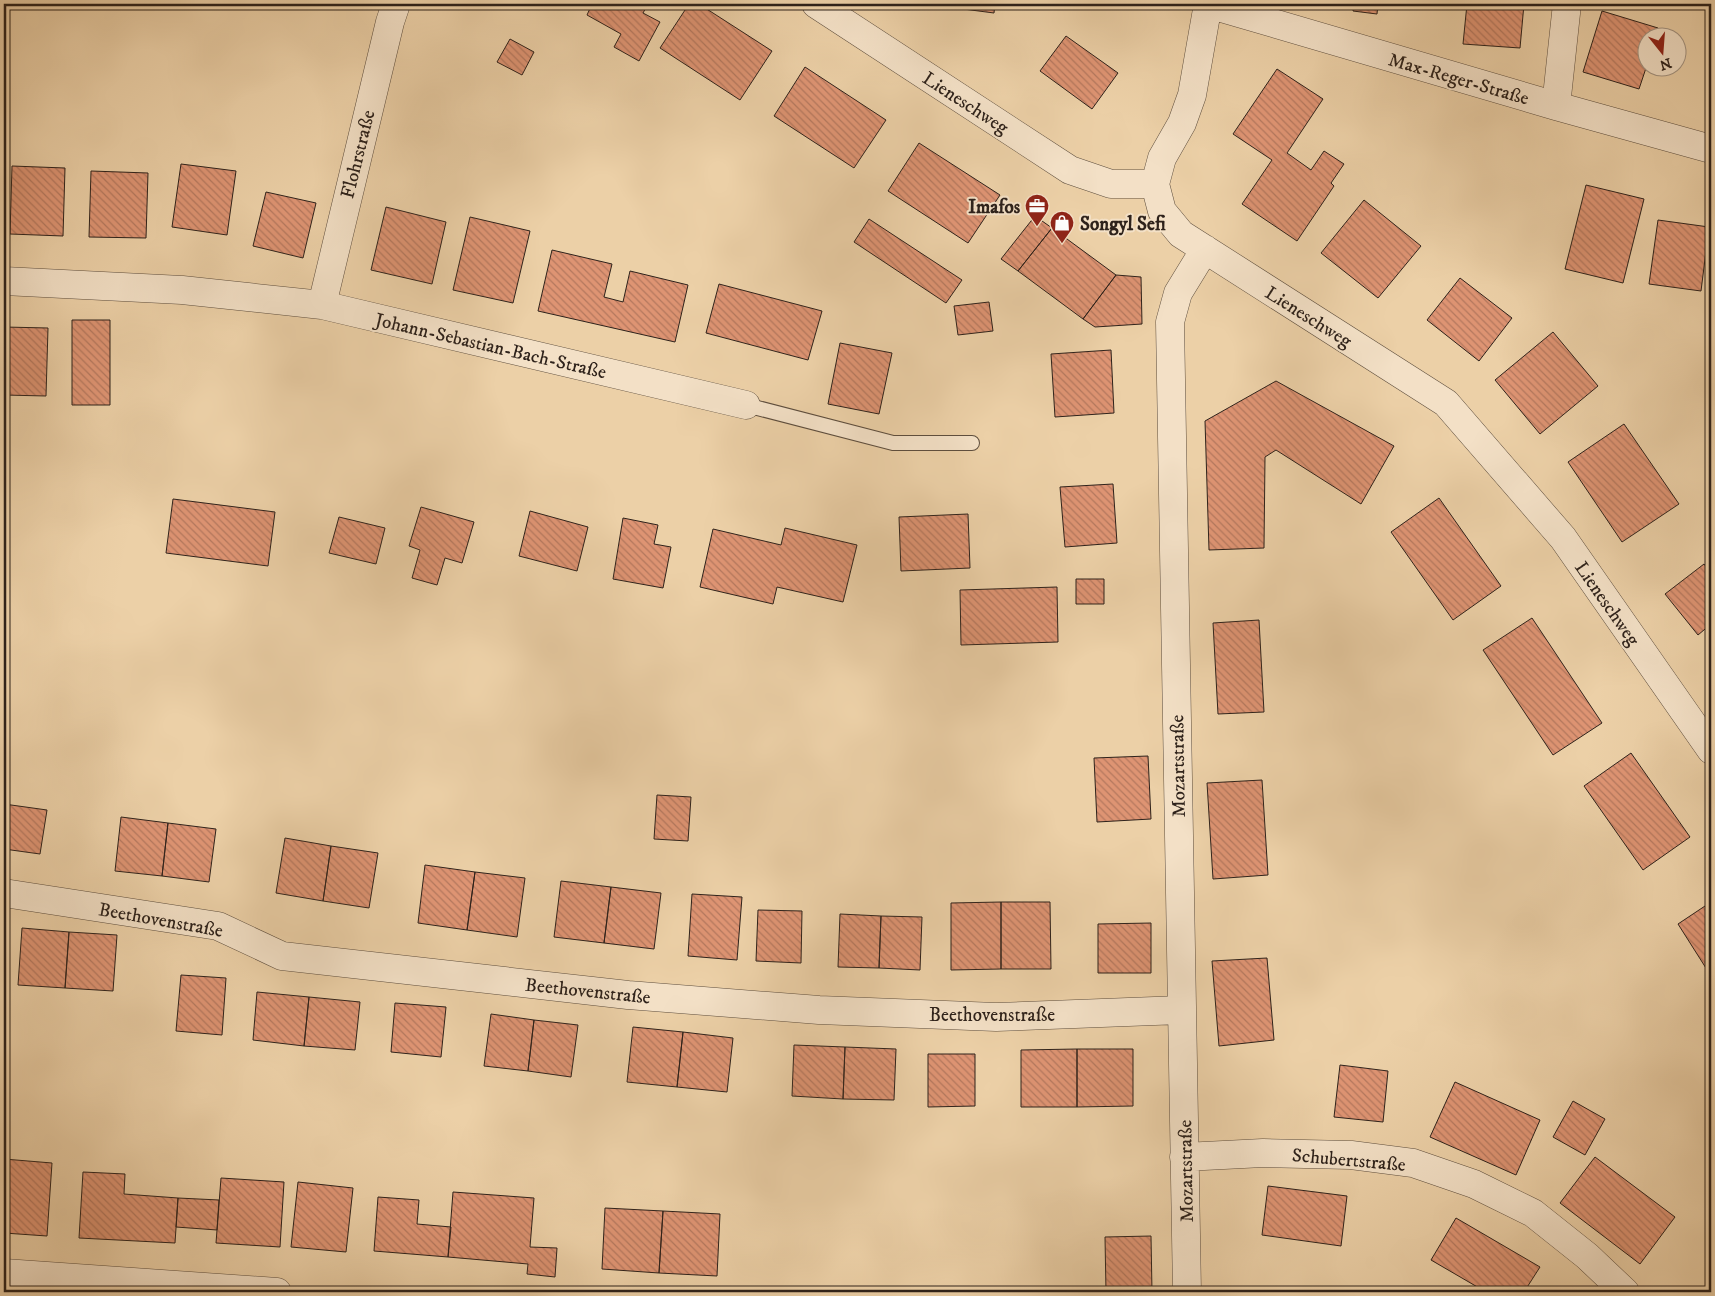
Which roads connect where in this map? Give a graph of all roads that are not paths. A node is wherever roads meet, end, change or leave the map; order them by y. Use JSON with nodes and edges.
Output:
{"nodes":[{"id":1,"x":396,"y":4,"type":"edge"},
{"id":2,"x":816,"y":4,"type":"edge"},
{"id":3,"x":1208,"y":4,"type":"edge"},
{"id":4,"x":1567,"y":4,"type":"edge"},
{"id":5,"x":1556,"y":106,"type":"junction"},
{"id":6,"x":1711,"y":149,"type":"edge"},
{"id":7,"x":1154,"y":184,"type":"junction"},
{"id":8,"x":1205,"y":249,"type":"junction"},
{"id":9,"x":4,"y":281,"type":"edge"},
{"id":10,"x":322,"y":305,"type":"junction"},
{"id":11,"x":746,"y":406,"type":"joint"},
{"id":12,"x":972,"y":443,"type":"dead end"},
{"id":13,"x":1711,"y":750,"type":"edge"},
{"id":14,"x":4,"y":893,"type":"edge"},
{"id":15,"x":1182,"y":1010,"type":"junction"},
{"id":16,"x":1184,"y":1157,"type":"junction"},
{"id":17,"x":4,"y":1272,"type":"edge"},
{"id":18,"x":277,"y":1292,"type":"edge"},
{"id":19,"x":1187,"y":1292,"type":"edge"},
{"id":20,"x":1625,"y":1292,"type":"edge"}],
"edges":[{"from":1,"to":10,"type":"street","name":"Flohrstraße"},
{"from":2,"to":7,"type":"street","name":"Lieneschweg"},
{"from":3,"to":5,"type":"street","name":"Max-Reger-Straße"},
{"from":3,"to":7,"type":"street"},
{"from":4,"to":5,"type":"street"},
{"from":5,"to":6,"type":"street","name":"Max-Reger-Straße"},
{"from":7,"to":8,"type":"street","name":"Lieneschweg"},
{"from":8,"to":13,"type":"street","name":"Lieneschweg"},
{"from":8,"to":15,"type":"street","name":"Mozartstraße"},
{"from":9,"to":10,"type":"street","name":"Johann-Sebastian-Bach-Straße"},
{"from":10,"to":11,"type":"street","name":"Johann-Sebastian-Bach-Straße"},
{"from":11,"to":12,"type":"lane","name":"Johann-Sebastian-Bach-Straße"},
{"from":14,"to":15,"type":"street","name":"Beethovenstraße"},
{"from":15,"to":16,"type":"street","name":"Mozartstraße"},
{"from":16,"to":19,"type":"street","name":"Mozartstraße"},
{"from":16,"to":20,"type":"street","name":"Schubertstraße"},
{"from":17,"to":18,"type":"street"}]}
